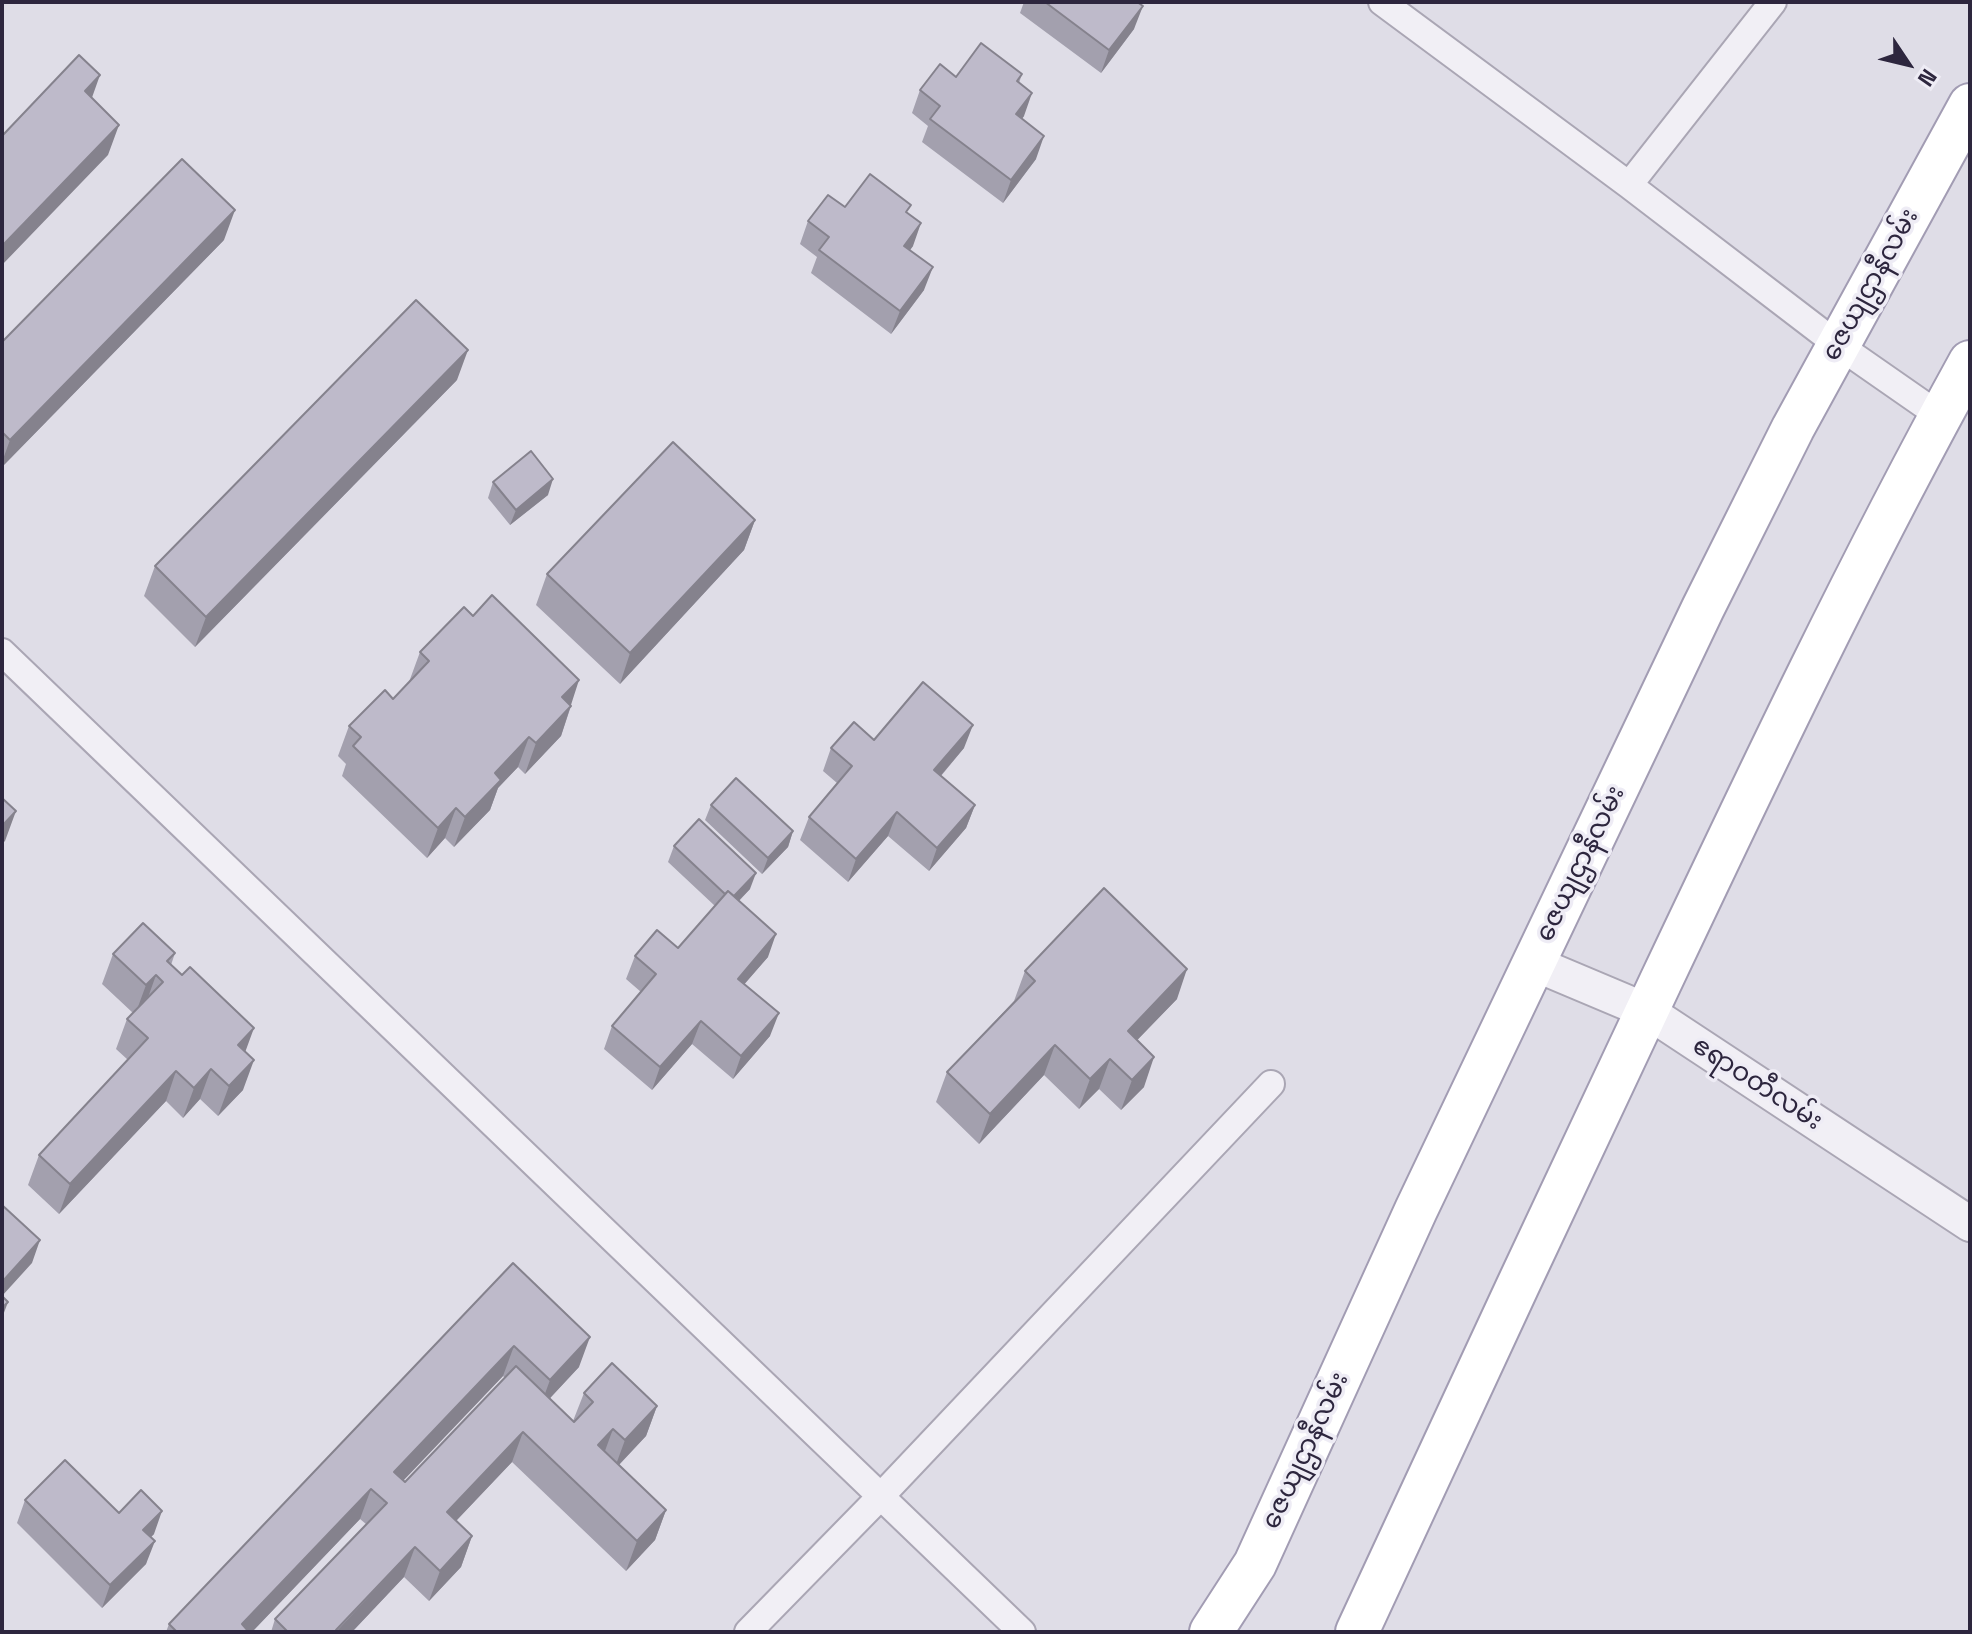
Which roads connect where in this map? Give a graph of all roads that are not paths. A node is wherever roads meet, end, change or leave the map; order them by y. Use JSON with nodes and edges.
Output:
{"nodes":[{"id":1,"x":1382,"y":2,"type":"edge"},
{"id":2,"x":1773,"y":2,"type":"edge"},
{"id":3,"x":1970,"y":105,"type":"edge"},
{"id":4,"x":1629,"y":185,"type":"junction"},
{"id":5,"x":1838,"y":345,"type":"junction"},
{"id":6,"x":1970,"y":362,"type":"edge"},
{"id":7,"x":1940,"y":416,"type":"junction"},
{"id":8,"x":2,"y":652,"type":"edge"},
{"id":9,"x":1533,"y":963,"type":"junction"},
{"id":10,"x":1647,"y":1011,"type":"junction"},
{"id":11,"x":1271,"y":1084,"type":"dead end"},
{"id":12,"x":1970,"y":1224,"type":"edge"},
{"id":13,"x":881,"y":1496,"type":"junction"},
{"id":14,"x":748,"y":1632,"type":"edge"},
{"id":15,"x":1022,"y":1632,"type":"edge"},
{"id":16,"x":1211,"y":1632,"type":"edge"},
{"id":17,"x":1357,"y":1632,"type":"edge"}],
"edges":[{"from":1,"to":4,"type":"street"},
{"from":2,"to":4,"type":"street"},
{"from":3,"to":5,"type":"main road","name":"ဇေယျဌာနီလမ်း"},
{"from":4,"to":5,"type":"street"},
{"from":5,"to":7,"type":"street"},
{"from":5,"to":9,"type":"main road","name":"ဇေယျဌာနီလမ်း"},
{"from":6,"to":7,"type":"main road"},
{"from":7,"to":10,"type":"main road"},
{"from":8,"to":13,"type":"street"},
{"from":9,"to":10,"type":"street","name":"ဧရာဝတီလမ်း"},
{"from":9,"to":16,"type":"main road","name":"ဇေယျဌာနီလမ်း"},
{"from":10,"to":12,"type":"street","name":"ဧရာဝတီလမ်း"},
{"from":10,"to":17,"type":"main road"},
{"from":11,"to":13,"type":"street"},
{"from":13,"to":14,"type":"street"},
{"from":13,"to":15,"type":"street"}]}
